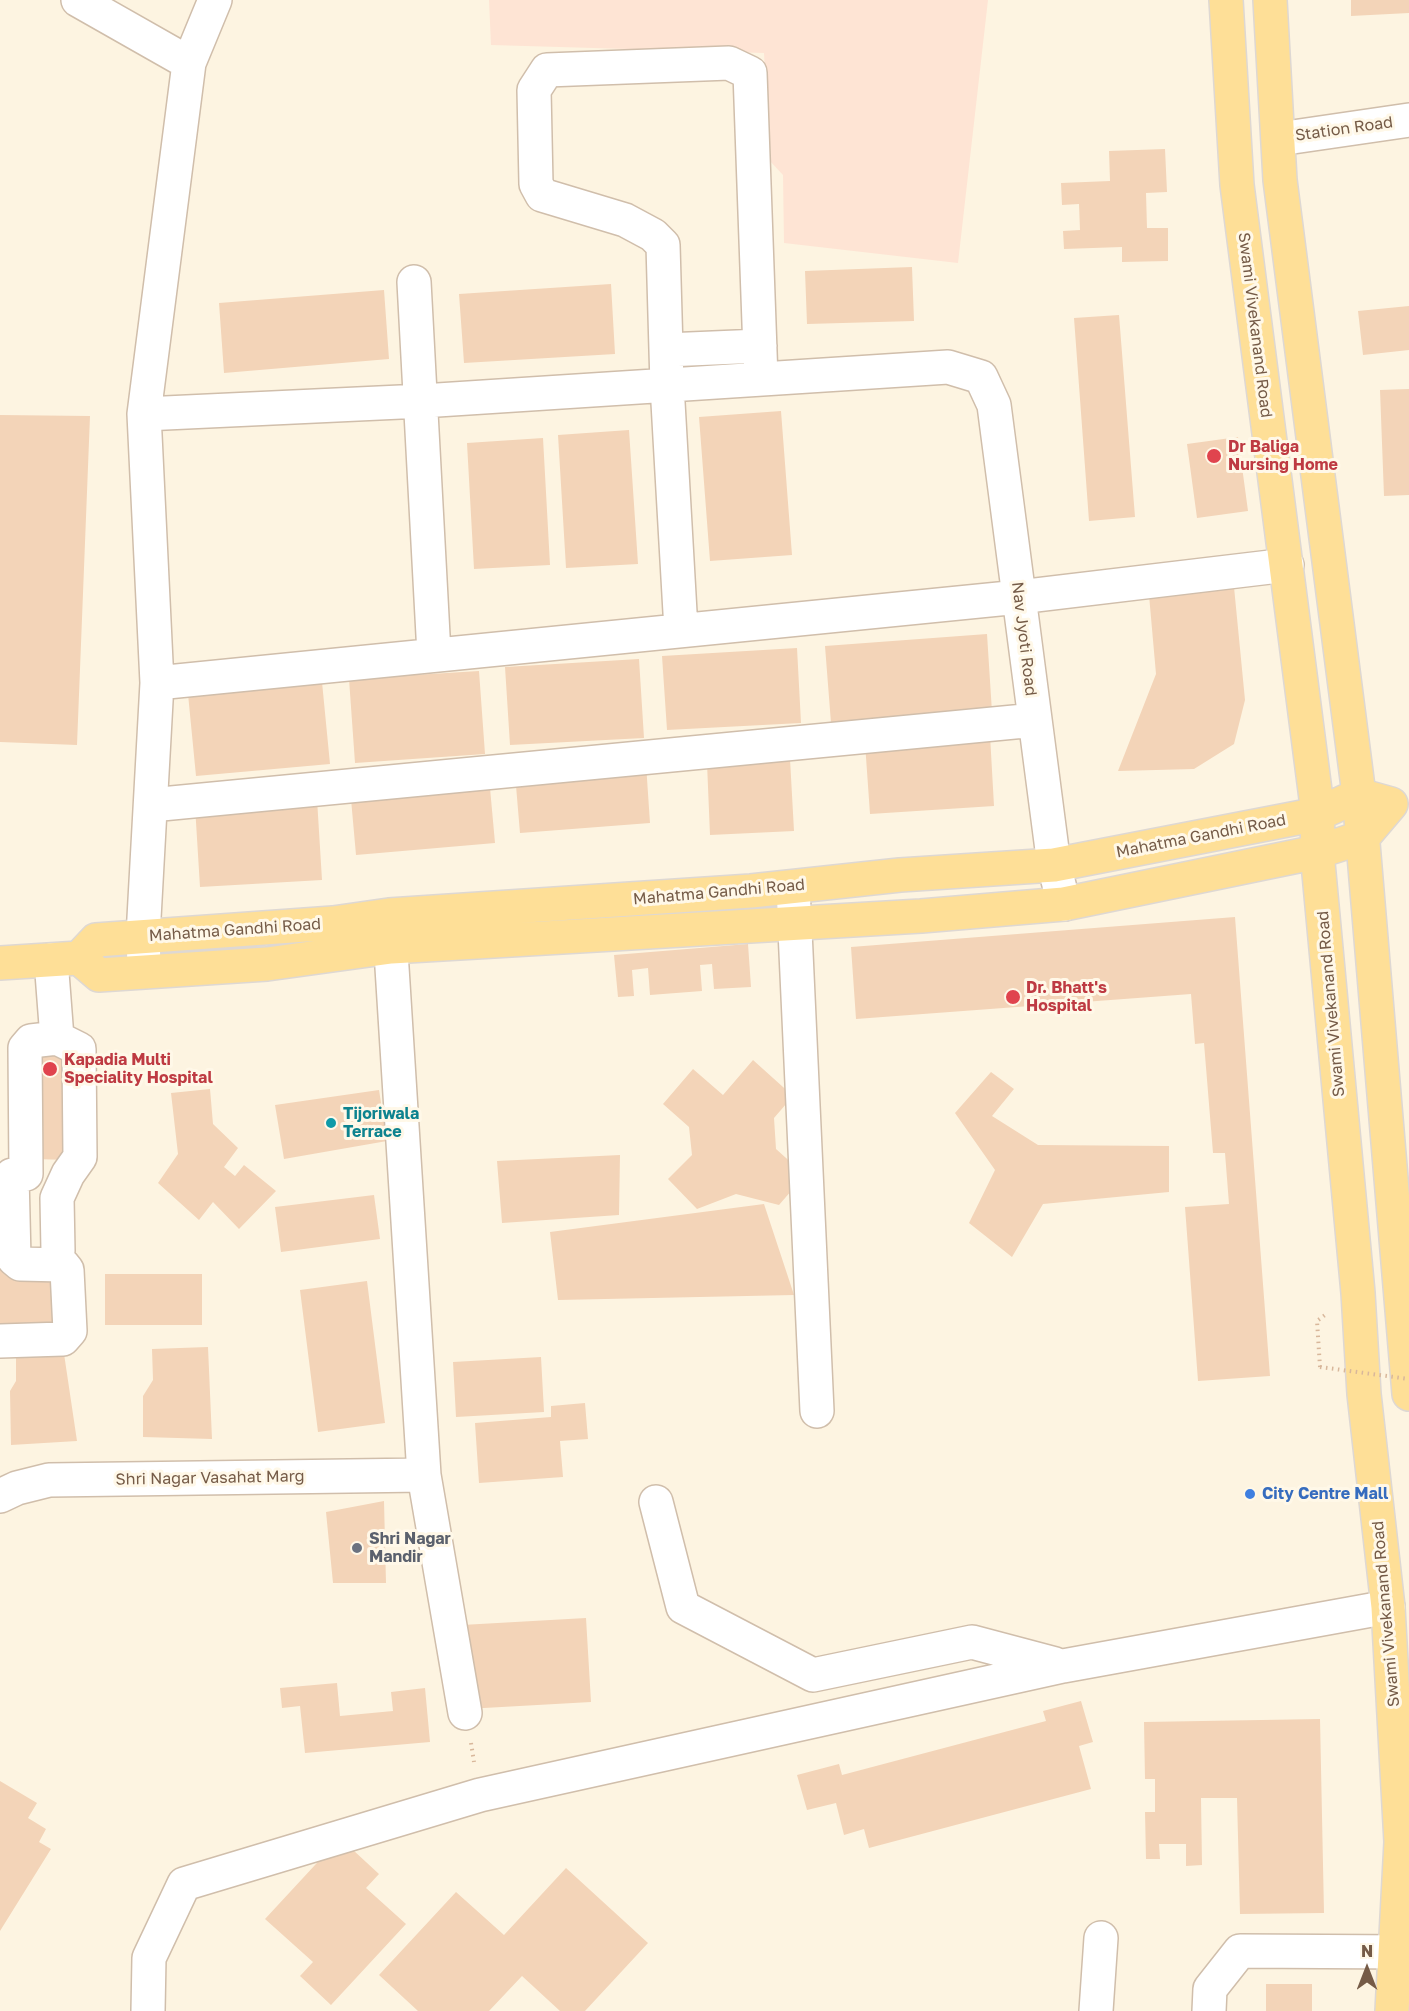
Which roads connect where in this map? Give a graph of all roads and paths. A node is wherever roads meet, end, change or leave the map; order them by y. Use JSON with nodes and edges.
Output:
{"nodes":[{"id":1,"x":78,"y":0,"type":"edge"},
{"id":2,"x":215,"y":0,"type":"edge"},
{"id":3,"x":1226,"y":0,"type":"edge"},
{"id":4,"x":1270,"y":0,"type":"edge"},
{"id":5,"x":189,"y":63,"type":"junction"},
{"id":6,"x":1409,"y":120,"type":"edge"},
{"id":7,"x":1279,"y":139,"type":"junction"},
{"id":8,"x":414,"y":282,"type":"dead end"},
{"id":9,"x":760,"y":346,"type":"junction"},
{"id":10,"x":666,"y":350,"type":"junction"},
{"id":11,"x":762,"y":379,"type":"junction"},
{"id":12,"x":667,"y":385,"type":"junction"},
{"id":13,"x":422,"y":401,"type":"junction"},
{"id":14,"x":144,"y":414,"type":"junction"},
{"id":15,"x":1287,"y":565,"type":"junction"},
{"id":16,"x":1019,"y":597,"type":"junction"},
{"id":17,"x":681,"y":630,"type":"junction"},
{"id":18,"x":434,"y":654,"type":"junction"},
{"id":19,"x":157,"y":683,"type":"junction"},
{"id":20,"x":1035,"y":720,"type":"junction"},
{"id":21,"x":1359,"y":795,"type":"junction"},
{"id":22,"x":1400,"y":801,"type":"edge"},
{"id":23,"x":151,"y":805,"type":"junction"},
{"id":24,"x":1318,"y":814,"type":"junction"},
{"id":25,"x":1363,"y":837,"type":"junction"},
{"id":26,"x":1317,"y":852,"type":"junction"},
{"id":27,"x":1053,"y":865,"type":"junction"},
{"id":28,"x":793,"y":887,"type":"junction"},
{"id":29,"x":1064,"y":903,"type":"junction"},
{"id":30,"x":389,"y":915,"type":"junction"},
{"id":31,"x":796,"y":922,"type":"junction"},
{"id":32,"x":143,"y":936,"type":"junction"},
{"id":33,"x":392,"y":947,"type":"junction"},
{"id":34,"x":65,"y":959,"type":"junction"},
{"id":35,"x":0,"y":963,"type":"edge"},
{"id":36,"x":144,"y":971,"type":"junction"},
{"id":37,"x":57,"y":1038,"type":"junction"},
{"id":38,"x":68,"y":1174,"type":"junction"},
{"id":39,"x":13,"y":1175,"type":"edge"},
{"id":40,"x":58,"y":1251,"type":"dead end"},
{"id":41,"x":0,"y":1341,"type":"edge"},
{"id":42,"x":1320,"y":1367,"type":"dead end"},
{"id":43,"x":1409,"y":1379,"type":"edge"},
{"id":44,"x":1409,"y":1393,"type":"edge"},
{"id":45,"x":817,"y":1410,"type":"dead end"},
{"id":46,"x":424,"y":1475,"type":"junction"},
{"id":47,"x":0,"y":1496,"type":"edge"},
{"id":48,"x":656,"y":1502,"type":"dead end"},
{"id":49,"x":1388,"y":1607,"type":"junction"},
{"id":50,"x":1063,"y":1666,"type":"junction"},
{"id":51,"x":465,"y":1713,"type":"joint"},
{"id":52,"x":480,"y":1796,"type":"junction"},
{"id":53,"x":1405,"y":1816,"type":"edge"},
{"id":54,"x":1101,"y":1938,"type":"dead end"},
{"id":55,"x":1402,"y":1951,"type":"edge"},
{"id":56,"x":148,"y":2011,"type":"edge"},
{"id":57,"x":1096,"y":2011,"type":"edge"},
{"id":58,"x":1209,"y":2011,"type":"edge"},
{"id":59,"x":1392,"y":2011,"type":"edge"}],
"edges":[{"from":1,"to":5,"type":"street"},
{"from":2,"to":5,"type":"street"},
{"from":3,"to":15,"type":"main road","name":"Swami Vivekanand Road"},
{"from":4,"to":7,"type":"main road"},
{"from":5,"to":14,"type":"street"},
{"from":6,"to":7,"type":"street","name":"Station Road"},
{"from":7,"to":21,"type":"main road"},
{"from":8,"to":13,"type":"street"},
{"from":9,"to":10,"type":"street"},
{"from":9,"to":10,"type":"street"},
{"from":9,"to":11,"type":"street"},
{"from":10,"to":12,"type":"street"},
{"from":11,"to":12,"type":"street"},
{"from":11,"to":16,"type":"street","name":"Nav Jyoti Road"},
{"from":12,"to":13,"type":"street"},
{"from":12,"to":17,"type":"street"},
{"from":13,"to":14,"type":"street"},
{"from":13,"to":18,"type":"street"},
{"from":14,"to":19,"type":"street"},
{"from":15,"to":16,"type":"street"},
{"from":15,"to":24,"type":"main road","name":"Swami Vivekanand Road"},
{"from":16,"to":17,"type":"street"},
{"from":16,"to":20,"type":"street","name":"Nav Jyoti Road"},
{"from":17,"to":18,"type":"street"},
{"from":18,"to":19,"type":"street"},
{"from":19,"to":23,"type":"street"},
{"from":20,"to":23,"type":"street"},
{"from":20,"to":27,"type":"street","name":"Nav Jyoti Road"},
{"from":21,"to":22,"type":"main road"},
{"from":21,"to":24,"type":"main road","name":"Mahatma Gandhi Road"},
{"from":21,"to":25,"type":"main road"},
{"from":22,"to":25,"type":"main road"},
{"from":23,"to":32,"type":"street"},
{"from":24,"to":26,"type":"main road","name":"Swami Vivekanand Road"},
{"from":24,"to":27,"type":"main road","name":"Mahatma Gandhi Road"},
{"from":25,"to":26,"type":"main road","name":"Mahatma Gandhi Road"},
{"from":25,"to":44,"type":"main road"},
{"from":26,"to":29,"type":"main road","name":"Mahatma Gandhi Road"},
{"from":26,"to":49,"type":"main road","name":"Swami Vivekanand Road"},
{"from":27,"to":28,"type":"main road","name":"Mahatma Gandhi Road"},
{"from":27,"to":29,"type":"street","name":"Nav Jyoti Road"},
{"from":28,"to":30,"type":"main road","name":"Mahatma Gandhi Road"},
{"from":28,"to":31,"type":"street"},
{"from":29,"to":31,"type":"main road","name":"Mahatma Gandhi Road"},
{"from":30,"to":32,"type":"main road","name":"Mahatma Gandhi Road"},
{"from":30,"to":33,"type":"street"},
{"from":31,"to":33,"type":"main road","name":"Mahatma Gandhi Road"},
{"from":31,"to":45,"type":"street"},
{"from":32,"to":34,"type":"main road","name":"Mahatma Gandhi Road"},
{"from":32,"to":36,"type":"street"},
{"from":33,"to":36,"type":"main road","name":"Mahatma Gandhi Road"},
{"from":33,"to":46,"type":"street"},
{"from":34,"to":35,"type":"main road"},
{"from":34,"to":36,"type":"main road","name":"Mahatma Gandhi Road"},
{"from":34,"to":37,"type":"street"},
{"from":37,"to":38,"type":"street"},
{"from":37,"to":39,"type":"street"},
{"from":38,"to":39,"type":"street"},
{"from":38,"to":40,"type":"street"},
{"from":39,"to":41,"type":"street"},
{"from":42,"to":43,"type":"path","bridge":true},
{"from":46,"to":47,"type":"street","name":"Shri Nagar Vasahat Marg"},
{"from":46,"to":51,"type":"street"},
{"from":48,"to":50,"type":"street"},
{"from":49,"to":50,"type":"street"},
{"from":49,"to":53,"type":"main road","name":"Swami Vivekanand Road"},
{"from":50,"to":52,"type":"street"},
{"from":51,"to":52,"type":"path"},
{"from":52,"to":56,"type":"street"},
{"from":53,"to":55,"type":"main road","name":"Swami Vivekanand Road"},
{"from":54,"to":57,"type":"street"},
{"from":55,"to":58,"type":"street"},
{"from":55,"to":59,"type":"main road","name":"Swami Vivekanand Road"}]}
